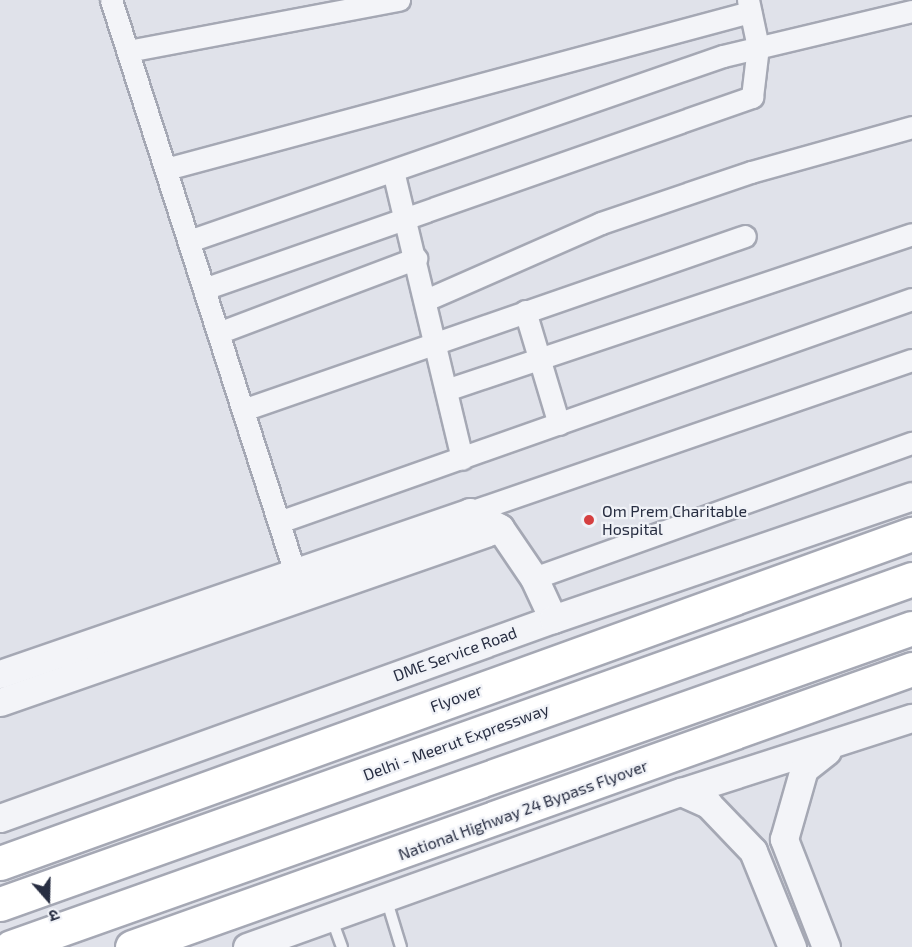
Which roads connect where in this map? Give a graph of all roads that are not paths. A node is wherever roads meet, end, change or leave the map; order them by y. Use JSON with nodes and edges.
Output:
{"nodes":[{"id":1,"x":111,"y":0,"type":"edge"},
{"id":2,"x":399,"y":0,"type":"edge"},
{"id":3,"x":749,"y":6,"type":"edge"},
{"id":4,"x":912,"y":11,"type":"edge"},
{"id":5,"x":758,"y":46,"type":"junction"},
{"id":6,"x":128,"y":51,"type":"junction"},
{"id":7,"x":912,"y":127,"type":"edge"},
{"id":8,"x":166,"y":169,"type":"junction"},
{"id":9,"x":393,"y":171,"type":"junction"},
{"id":10,"x":407,"y":218,"type":"junction"},
{"id":11,"x":912,"y":234,"type":"edge"},
{"id":12,"x":745,"y":236,"type":"dead end"},
{"id":13,"x":189,"y":241,"type":"junction"},
{"id":14,"x":416,"y":258,"type":"junction"},
{"id":15,"x":204,"y":289,"type":"junction"},
{"id":16,"x":912,"y":299,"type":"edge"},
{"id":17,"x":426,"y":300,"type":"junction"},
{"id":18,"x":525,"y":311,"type":"junction"},
{"id":19,"x":219,"y":333,"type":"junction"},
{"id":20,"x":437,"y":341,"type":"junction"},
{"id":21,"x":540,"y":359,"type":"junction"},
{"id":22,"x":912,"y":360,"type":"edge"},
{"id":23,"x":446,"y":390,"type":"junction"},
{"id":24,"x":243,"y":410,"type":"junction"},
{"id":25,"x":559,"y":424,"type":"junction"},
{"id":26,"x":912,"y":443,"type":"edge"},
{"id":27,"x":462,"y":459,"type":"junction"},
{"id":28,"x":912,"y":496,"type":"edge"},
{"id":29,"x":470,"y":512,"type":"junction"},
{"id":30,"x":279,"y":522,"type":"junction"},
{"id":31,"x":500,"y":528,"type":"junction"},
{"id":32,"x":912,"y":534,"type":"edge"},
{"id":33,"x":295,"y":573,"type":"junction"},
{"id":34,"x":534,"y":579,"type":"junction"},
{"id":35,"x":912,"y":579,"type":"edge"},
{"id":36,"x":209,"y":616,"type":"junction"},
{"id":37,"x":553,"y":619,"type":"junction"},
{"id":38,"x":912,"y":628,"type":"edge"},
{"id":39,"x":912,"y":669,"type":"edge"},
{"id":40,"x":0,"y":675,"type":"edge"},
{"id":41,"x":0,"y":702,"type":"edge"},
{"id":42,"x":912,"y":718,"type":"edge"},
{"id":43,"x":836,"y":745,"type":"junction"},
{"id":44,"x":681,"y":792,"type":"junction"},
{"id":45,"x":0,"y":818,"type":"edge"},
{"id":46,"x":0,"y":863,"type":"edge"},
{"id":47,"x":386,"y":897,"type":"junction"},
{"id":48,"x":0,"y":904,"type":"edge"},
{"id":49,"x":331,"y":917,"type":"junction"},
{"id":50,"x":10,"y":947,"type":"edge"},
{"id":51,"x":132,"y":947,"type":"edge"},
{"id":52,"x":247,"y":947,"type":"edge"},
{"id":53,"x":342,"y":947,"type":"edge"},
{"id":54,"x":401,"y":947,"type":"edge"},
{"id":55,"x":792,"y":947,"type":"edge"},
{"id":56,"x":826,"y":947,"type":"edge"}],
"edges":[{"from":1,"to":6,"type":"street"},
{"from":2,"to":6,"type":"street"},
{"from":3,"to":5,"type":"street"},
{"from":3,"to":8,"type":"street"},
{"from":4,"to":5,"type":"street"},
{"from":5,"to":9,"type":"street"},
{"from":5,"to":10,"type":"street"},
{"from":6,"to":8,"type":"street"},
{"from":7,"to":17,"type":"street"},
{"from":8,"to":13,"type":"street"},
{"from":9,"to":10,"type":"street"},
{"from":9,"to":13,"type":"street"},
{"from":10,"to":14,"type":"street"},
{"from":10,"to":15,"type":"street"},
{"from":11,"to":21,"type":"street"},
{"from":12,"to":18,"type":"street"},
{"from":13,"to":15,"type":"street"},
{"from":14,"to":17,"type":"street"},
{"from":14,"to":19,"type":"street"},
{"from":15,"to":19,"type":"street"},
{"from":16,"to":25,"type":"street"},
{"from":17,"to":20,"type":"street"},
{"from":18,"to":20,"type":"street"},
{"from":18,"to":21,"type":"street"},
{"from":19,"to":24,"type":"street"},
{"from":20,"to":23,"type":"street"},
{"from":20,"to":24,"type":"street"},
{"from":21,"to":23,"type":"street"},
{"from":21,"to":25,"type":"street"},
{"from":22,"to":29,"type":"street"},
{"from":23,"to":27,"type":"street"},
{"from":24,"to":30,"type":"street"},
{"from":25,"to":27,"type":"street"},
{"from":26,"to":34,"type":"street"},
{"from":27,"to":30,"type":"street"},
{"from":28,"to":37,"type":"street","name":"DME Service Road"},
{"from":29,"to":31,"type":"street"},
{"from":29,"to":33,"type":"street"},
{"from":30,"to":33,"type":"street"},
{"from":31,"to":34,"type":"street"},
{"from":31,"to":36,"type":"street"},
{"from":32,"to":46,"type":"highway","name":"Flyover"},
{"from":33,"to":36,"type":"street"},
{"from":34,"to":37,"type":"street"},
{"from":35,"to":48,"type":"highway","name":"Delhi - Meerut Expressway"},
{"from":36,"to":40,"type":"street"},
{"from":36,"to":41,"type":"street"},
{"from":37,"to":45,"type":"street","name":"DME Service Road"},
{"from":38,"to":50,"type":"highway"},
{"from":39,"to":51,"type":"highway","name":"National Highway 24 Bypass Flyover"},
{"from":42,"to":43,"type":"street"},
{"from":43,"to":44,"type":"street"},
{"from":43,"to":56,"type":"street"},
{"from":44,"to":47,"type":"street"},
{"from":44,"to":55,"type":"street"},
{"from":47,"to":49,"type":"street"},
{"from":47,"to":54,"type":"lane"},
{"from":49,"to":52,"type":"street"},
{"from":49,"to":53,"type":"lane"}]}
